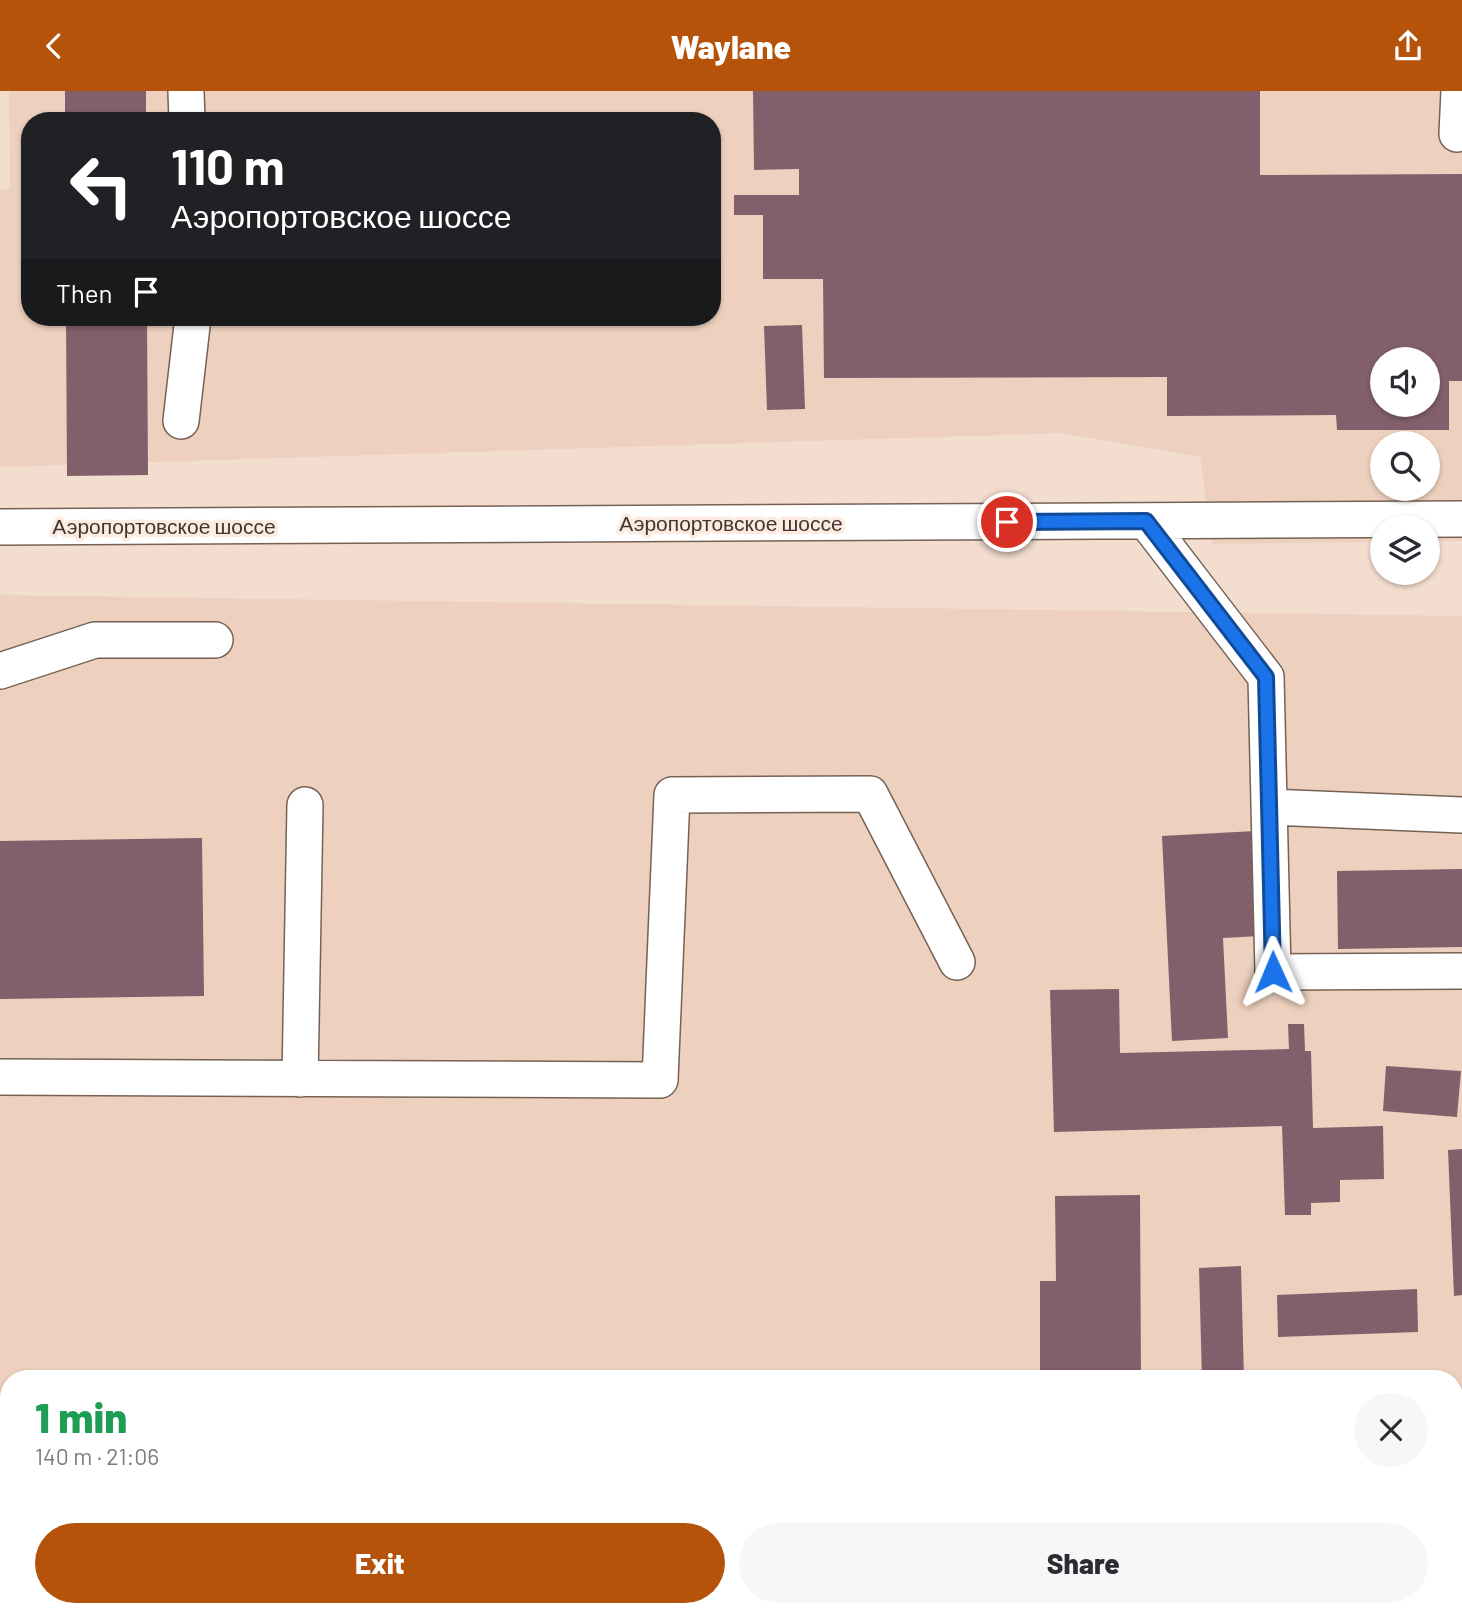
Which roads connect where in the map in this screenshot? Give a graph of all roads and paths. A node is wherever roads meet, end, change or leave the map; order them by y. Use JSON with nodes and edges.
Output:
{"nodes":[{"id":1,"x":186,"y":91,"type":"edge"},
{"id":2,"x":1459,"y":91,"type":"edge"},
{"id":3,"x":187,"y":112,"type":"edge"},
{"id":4,"x":1457,"y":134,"type":"dead end"},
{"id":5,"x":191,"y":326,"type":"edge"},
{"id":6,"x":181,"y":421,"type":"dead end"},
{"id":7,"x":1462,"y":519,"type":"edge"},
{"id":8,"x":1146,"y":521,"type":"junction"},
{"id":9,"x":0,"y":527,"type":"edge"},
{"id":10,"x":215,"y":640,"type":"dead end"},
{"id":11,"x":0,"y":671,"type":"edge"},
{"id":12,"x":305,"y":805,"type":"dead end"},
{"id":13,"x":1269,"y":807,"type":"junction"},
{"id":14,"x":1462,"y":815,"type":"edge"},
{"id":15,"x":957,"y":962,"type":"dead end"},
{"id":16,"x":1462,"y":971,"type":"edge"},
{"id":17,"x":0,"y":1077,"type":"edge"},
{"id":18,"x":300,"y":1079,"type":"junction"}],
"edges":[{"from":1,"to":3,"type":"street"},
{"from":2,"to":4,"type":"street"},
{"from":5,"to":6,"type":"street"},
{"from":7,"to":8,"type":"street","name":"Аэропортовское шоссе"},
{"from":8,"to":9,"type":"street","name":"Аэропортовское шоссе"},
{"from":8,"to":13,"type":"street"},
{"from":10,"to":11,"type":"street"},
{"from":12,"to":18,"type":"street"},
{"from":13,"to":14,"type":"street"},
{"from":13,"to":16,"type":"street"},
{"from":15,"to":18,"type":"street"},
{"from":17,"to":18,"type":"street"}]}
